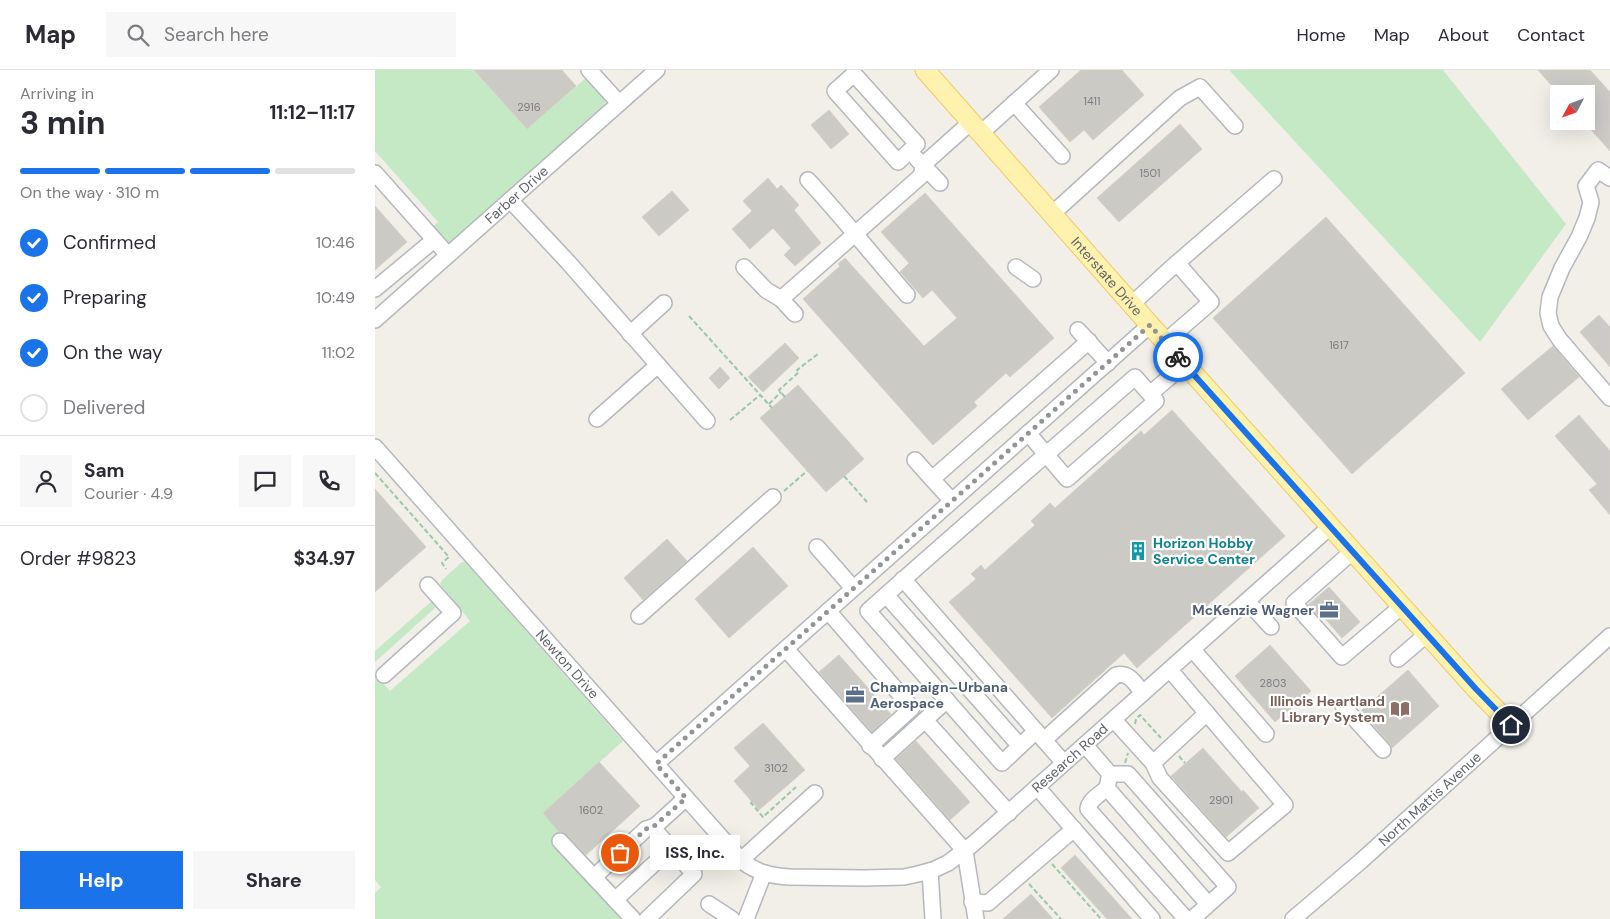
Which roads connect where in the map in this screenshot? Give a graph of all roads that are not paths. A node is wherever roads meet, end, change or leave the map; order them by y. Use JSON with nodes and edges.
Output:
{"nodes":[{"id":1,"x":589,"y":70,"type":"edge"},
{"id":2,"x":657,"y":70,"type":"edge"},
{"id":3,"x":1051,"y":70,"type":"edge"},
{"id":4,"x":927,"y":71,"type":"edge"},
{"id":5,"x":619,"y":103,"type":"junction"},
{"id":6,"x":1014,"y":103,"type":"junction"},
{"id":7,"x":1235,"y":126,"type":"dead end"},
{"id":8,"x":976,"y":128,"type":"junction"},
{"id":9,"x":908,"y":152,"type":"junction"},
{"id":10,"x":1062,"y":156,"type":"dead end"},
{"id":11,"x":924,"y":164,"type":"junction"},
{"id":12,"x":375,"y":174,"type":"edge"},
{"id":13,"x":1610,"y":178,"type":"edge"},
{"id":14,"x":1274,"y":179,"type":"dead end"},
{"id":15,"x":808,"y":180,"type":"dead end"},
{"id":16,"x":941,"y":183,"type":"dead end"},
{"id":17,"x":510,"y":200,"type":"junction"},
{"id":18,"x":1052,"y":214,"type":"junction"},
{"id":19,"x":855,"y":234,"type":"junction"},
{"id":20,"x":434,"y":240,"type":"junction"},
{"id":21,"x":448,"y":256,"type":"junction"},
{"id":22,"x":1177,"y":263,"type":"junction"},
{"id":23,"x":744,"y":267,"type":"dead end"},
{"id":24,"x":1016,"y":267,"type":"dead end"},
{"id":25,"x":1033,"y":279,"type":"dead end"},
{"id":26,"x":375,"y":289,"type":"edge"},
{"id":27,"x":907,"y":295,"type":"dead end"},
{"id":28,"x":781,"y":299,"type":"junction"},
{"id":29,"x":664,"y":303,"type":"dead end"},
{"id":30,"x":1132,"y":304,"type":"junction"},
{"id":31,"x":377,"y":314,"type":"edge"},
{"id":32,"x":795,"y":314,"type":"dead end"},
{"id":33,"x":1150,"y":325,"type":"junction"},
{"id":34,"x":1078,"y":330,"type":"dead end"},
{"id":35,"x":631,"y":334,"type":"junction"},
{"id":36,"x":1089,"y":341,"type":"junction"},
{"id":37,"x":1165,"y":342,"type":"junction"},
{"id":38,"x":1108,"y":363,"type":"junction"},
{"id":39,"x":1185,"y":364,"type":"junction"},
{"id":40,"x":658,"y":365,"type":"junction"},
{"id":41,"x":1150,"y":394,"type":"junction"},
{"id":42,"x":1610,"y":398,"type":"edge"},
{"id":43,"x":597,"y":419,"type":"dead end"},
{"id":44,"x":707,"y":422,"type":"dead end"},
{"id":45,"x":1028,"y":433,"type":"junction"},
{"id":46,"x":375,"y":447,"type":"edge"},
{"id":47,"x":1046,"y":454,"type":"junction"},
{"id":48,"x":915,"y":460,"type":"dead end"},
{"id":49,"x":932,"y":480,"type":"junction"},
{"id":50,"x":778,"y":495,"type":"road end"},
{"id":51,"x":952,"y":501,"type":"junction"},
{"id":52,"x":1331,"y":526,"type":"junction"},
{"id":53,"x":817,"y":546,"type":"dead end"},
{"id":54,"x":1353,"y":551,"type":"junction"},
{"id":55,"x":903,"y":579,"type":"junction"},
{"id":56,"x":428,"y":585,"type":"dead end"},
{"id":57,"x":853,"y":588,"type":"junction"},
{"id":58,"x":886,"y":595,"type":"junction"},
{"id":59,"x":1247,"y":602,"type":"junction"},
{"id":60,"x":1402,"y":606,"type":"junction"},
{"id":61,"x":828,"y":611,"type":"junction"},
{"id":62,"x":639,"y":616,"type":"dead end"},
{"id":63,"x":1271,"y":627,"type":"dead end"},
{"id":64,"x":1427,"y":634,"type":"junction"},
{"id":65,"x":1610,"y":636,"type":"edge"},
{"id":66,"x":786,"y":649,"type":"junction"},
{"id":67,"x":1193,"y":650,"type":"junction"},
{"id":68,"x":1398,"y":659,"type":"dead end"},
{"id":69,"x":1170,"y":670,"type":"junction"},
{"id":70,"x":384,"y":675,"type":"dead end"},
{"id":71,"x":1143,"y":694,"type":"junction"},
{"id":72,"x":947,"y":700,"type":"junction"},
{"id":73,"x":1343,"y":706,"type":"dead end"},
{"id":74,"x":1207,"y":713,"type":"junction"},
{"id":75,"x":925,"y":720,"type":"junction"},
{"id":76,"x":1114,"y":720,"type":"junction"},
{"id":77,"x":1511,"y":725,"type":"junction"},
{"id":78,"x":1266,"y":734,"type":"dead end"},
{"id":79,"x":1040,"y":736,"type":"junction"},
{"id":80,"x":1085,"y":745,"type":"junction"},
{"id":81,"x":870,"y":746,"type":"junction"},
{"id":82,"x":1020,"y":746,"type":"junction"},
{"id":83,"x":1383,"y":750,"type":"dead end"},
{"id":84,"x":882,"y":759,"type":"junction"},
{"id":85,"x":1064,"y":763,"type":"junction"},
{"id":86,"x":1153,"y":763,"type":"junction"},
{"id":87,"x":656,"y":764,"type":"junction"},
{"id":88,"x":1108,"y":781,"type":"junction"},
{"id":89,"x":1037,"y":787,"type":"junction"},
{"id":90,"x":815,"y":793,"type":"dead end"},
{"id":91,"x":686,"y":798,"type":"junction"},
{"id":92,"x":1009,"y":813,"type":"junction"},
{"id":93,"x":653,"y":827,"type":"junction"},
{"id":94,"x":1074,"y":829,"type":"junction"},
{"id":95,"x":560,"y":841,"type":"dead end"},
{"id":96,"x":671,"y":848,"type":"junction"},
{"id":97,"x":965,"y":851,"type":"junction"},
{"id":98,"x":741,"y":860,"type":"junction"},
{"id":99,"x":930,"y":871,"type":"junction"},
{"id":100,"x":764,"y":874,"type":"junction"},
{"id":101,"x":594,"y":877,"type":"junction"},
{"id":102,"x":615,"y":900,"type":"junction"},
{"id":103,"x":972,"y":902,"type":"junction"},
{"id":104,"x":709,"y":904,"type":"dead end"},
{"id":105,"x":1208,"y":904,"type":"junction"},
{"id":106,"x":633,"y":919,"type":"edge"},
{"id":107,"x":647,"y":919,"type":"edge"},
{"id":108,"x":732,"y":919,"type":"edge"},
{"id":109,"x":746,"y":919,"type":"edge"},
{"id":110,"x":933,"y":919,"type":"edge"},
{"id":111,"x":976,"y":919,"type":"edge"},
{"id":112,"x":1152,"y":919,"type":"edge"},
{"id":113,"x":1186,"y":919,"type":"edge"},
{"id":114,"x":1192,"y":919,"type":"edge"},
{"id":115,"x":1293,"y":919,"type":"edge"}],
"edges":[{"from":1,"to":5,"type":"street"},
{"from":2,"to":5,"type":"street","name":"Farber Drive"},
{"from":3,"to":6,"type":"street"},
{"from":4,"to":8,"type":"main road","name":"Interstate Drive"},
{"from":5,"to":17,"type":"street","name":"Farber Drive"},
{"from":6,"to":8,"type":"street"},
{"from":6,"to":10,"type":"street"},
{"from":7,"to":18,"type":"street"},
{"from":8,"to":11,"type":"street"},
{"from":8,"to":18,"type":"main road","name":"Interstate Drive"},
{"from":9,"to":9,"type":"street"},
{"from":9,"to":11,"type":"street"},
{"from":11,"to":16,"type":"street"},
{"from":11,"to":19,"type":"street"},
{"from":12,"to":20,"type":"street"},
{"from":13,"to":42,"type":"street"},
{"from":14,"to":22,"type":"street"},
{"from":15,"to":19,"type":"street"},
{"from":17,"to":21,"type":"street","name":"Farber Drive"},
{"from":17,"to":35,"type":"street"},
{"from":18,"to":30,"type":"main road","name":"Interstate Drive"},
{"from":19,"to":27,"type":"street"},
{"from":19,"to":28,"type":"street"},
{"from":20,"to":21,"type":"street"},
{"from":20,"to":26,"type":"street"},
{"from":21,"to":31,"type":"street","name":"Farber Drive"},
{"from":22,"to":30,"type":"street"},
{"from":22,"to":37,"type":"street"},
{"from":23,"to":28,"type":"street"},
{"from":24,"to":25,"type":"street"},
{"from":28,"to":32,"type":"street"},
{"from":29,"to":35,"type":"street"},
{"from":30,"to":33,"type":"main road","name":"Interstate Drive"},
{"from":33,"to":37,"type":"main road","name":"Interstate Drive"},
{"from":33,"to":38,"type":"street"},
{"from":34,"to":36,"type":"street"},
{"from":35,"to":40,"type":"street"},
{"from":36,"to":38,"type":"street"},
{"from":36,"to":49,"type":"street"},
{"from":37,"to":39,"type":"main road","name":"Interstate Drive"},
{"from":38,"to":45,"type":"street"},
{"from":39,"to":41,"type":"street"},
{"from":39,"to":52,"type":"main road","name":"Interstate Drive"},
{"from":40,"to":43,"type":"street"},
{"from":40,"to":44,"type":"street"},
{"from":41,"to":47,"type":"street"},
{"from":41,"to":47,"type":"street"},
{"from":45,"to":47,"type":"street"},
{"from":45,"to":51,"type":"street"},
{"from":46,"to":87,"type":"street","name":"Newton Drive"},
{"from":47,"to":55,"type":"street"},
{"from":48,"to":49,"type":"street"},
{"from":49,"to":51,"type":"street"},
{"from":50,"to":62,"type":"street"},
{"from":51,"to":57,"type":"street"},
{"from":52,"to":54,"type":"main road","name":"Interstate Drive"},
{"from":52,"to":59,"type":"street","name":"Research Road"},
{"from":53,"to":57,"type":"street"},
{"from":54,"to":60,"type":"main road","name":"Interstate Drive"},
{"from":54,"to":60,"type":"street"},
{"from":55,"to":58,"type":"street"},
{"from":55,"to":79,"type":"street"},
{"from":56,"to":70,"type":"street"},
{"from":57,"to":61,"type":"street"},
{"from":58,"to":72,"type":"street"},
{"from":58,"to":82,"type":"street"},
{"from":59,"to":63,"type":"street"},
{"from":59,"to":67,"type":"street","name":"Research Road"},
{"from":60,"to":64,"type":"main road","name":"Interstate Drive"},
{"from":61,"to":66,"type":"street"},
{"from":61,"to":81,"type":"street"},
{"from":64,"to":68,"type":"street"},
{"from":64,"to":77,"type":"main road","name":"Interstate Drive"},
{"from":65,"to":77,"type":"street","name":"North Mattis Avenue"},
{"from":66,"to":81,"type":"street"},
{"from":66,"to":87,"type":"street"},
{"from":67,"to":69,"type":"street","name":"Research Road"},
{"from":67,"to":78,"type":"street"},
{"from":69,"to":71,"type":"street","name":"Research Road"},
{"from":69,"to":74,"type":"street"},
{"from":71,"to":76,"type":"street","name":"Research Road"},
{"from":71,"to":79,"type":"street"},
{"from":72,"to":75,"type":"street"},
{"from":72,"to":82,"type":"street"},
{"from":73,"to":83,"type":"street"},
{"from":74,"to":86,"type":"street"},
{"from":74,"to":86,"type":"street"},
{"from":75,"to":84,"type":"street"},
{"from":75,"to":92,"type":"street"},
{"from":76,"to":80,"type":"street","name":"Research Road"},
{"from":76,"to":86,"type":"street"},
{"from":77,"to":115,"type":"street","name":"North Mattis Avenue"},
{"from":79,"to":82,"type":"street"},
{"from":79,"to":85,"type":"street"},
{"from":80,"to":85,"type":"street","name":"Research Road"},
{"from":80,"to":88,"type":"street"},
{"from":81,"to":84,"type":"street"},
{"from":84,"to":97,"type":"street"},
{"from":85,"to":89,"type":"street","name":"Research Road"},
{"from":87,"to":91,"type":"street","name":"Newton Drive"},
{"from":88,"to":105,"type":"street"},
{"from":88,"to":105,"type":"street"},
{"from":88,"to":113,"type":"street"},
{"from":89,"to":92,"type":"street","name":"Research Road"},
{"from":89,"to":94,"type":"street"},
{"from":90,"to":98,"type":"street"},
{"from":91,"to":93,"type":"street"},
{"from":91,"to":98,"type":"street","name":"Newton Drive"},
{"from":92,"to":97,"type":"street","name":"Research Road"},
{"from":93,"to":96,"type":"street"},
{"from":93,"to":101,"type":"street"},
{"from":94,"to":103,"type":"street"},
{"from":94,"to":112,"type":"street"},
{"from":95,"to":101,"type":"street"},
{"from":96,"to":102,"type":"street"},
{"from":96,"to":107,"type":"street"},
{"from":97,"to":99,"type":"street","name":"Research Road"},
{"from":97,"to":103,"type":"street"},
{"from":98,"to":100,"type":"street","name":"Newton Drive"},
{"from":99,"to":100,"type":"street","name":"Research Road"},
{"from":99,"to":110,"type":"street"},
{"from":100,"to":109,"type":"street"},
{"from":101,"to":102,"type":"street"},
{"from":102,"to":106,"type":"street"},
{"from":103,"to":111,"type":"street"},
{"from":104,"to":108,"type":"street"},
{"from":105,"to":114,"type":"street"}]}
